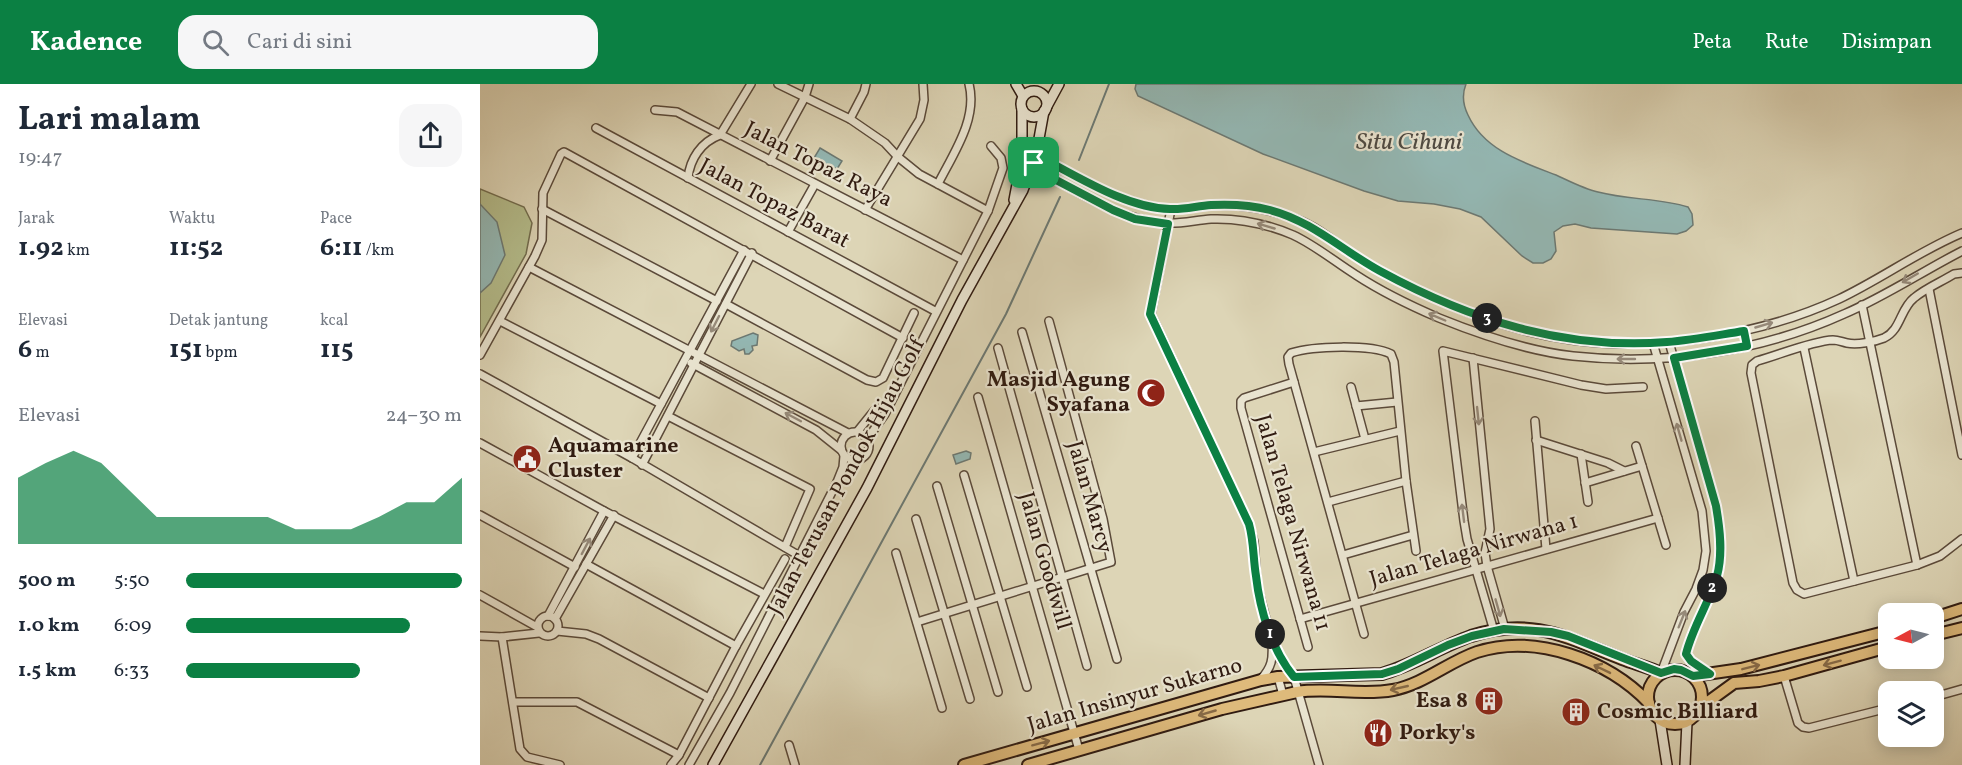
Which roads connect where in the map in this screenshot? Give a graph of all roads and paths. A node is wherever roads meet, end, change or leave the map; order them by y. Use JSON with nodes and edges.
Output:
{"nodes":[{"id":1,"x":751,"y":84,"type":"edge"},
{"id":2,"x":778,"y":84,"type":"edge"},
{"id":3,"x":809,"y":84,"type":"edge"},
{"id":4,"x":866,"y":84,"type":"edge"},
{"id":5,"x":923,"y":84,"type":"edge"},
{"id":6,"x":969,"y":84,"type":"edge"},
{"id":7,"x":1058,"y":84,"type":"edge"},
{"id":8,"x":1035,"y":87,"type":"edge"},
{"id":9,"x":1019,"y":90,"type":"edge"},
{"id":10,"x":805,"y":97,"type":"junction"},
{"id":11,"x":1022,"y":109,"type":"junction"},
{"id":12,"x":655,"y":110,"type":"dead end"},
{"id":13,"x":1045,"y":110,"type":"junction"},
{"id":14,"x":850,"y":119,"type":"junction"},
{"id":15,"x":596,"y":128,"type":"dead end"},
{"id":16,"x":720,"y":135,"type":"junction"},
{"id":17,"x":1023,"y":143,"type":"junction"},
{"id":18,"x":991,"y":146,"type":"dead end"},
{"id":19,"x":898,"y":157,"type":"junction"},
{"id":20,"x":1035,"y":159,"type":"junction"},
{"id":21,"x":770,"y":161,"type":"junction"},
{"id":22,"x":688,"y":178,"type":"junction"},
{"id":23,"x":815,"y":184,"type":"junction"},
{"id":24,"x":938,"y":184,"type":"junction"},
{"id":25,"x":1013,"y":206,"type":"junction"},
{"id":26,"x":542,"y":209,"type":"junction"},
{"id":27,"x":865,"y":210,"type":"junction"},
{"id":28,"x":1171,"y":210,"type":"junction"},
{"id":29,"x":988,"y":211,"type":"junction"},
{"id":30,"x":1291,"y":217,"type":"junction"},
{"id":31,"x":1168,"y":224,"type":"junction"},
{"id":32,"x":788,"y":231,"type":"junction"},
{"id":33,"x":1284,"y":232,"type":"junction"},
{"id":34,"x":1962,"y":233,"type":"edge"},
{"id":35,"x":744,"y":250,"type":"junction"},
{"id":36,"x":1962,"y":250,"type":"edge"},
{"id":37,"x":752,"y":254,"type":"junction"},
{"id":38,"x":963,"y":260,"type":"junction"},
{"id":39,"x":529,"y":267,"type":"junction"},
{"id":40,"x":1962,"y":273,"type":"edge"},
{"id":41,"x":1404,"y":283,"type":"junction"},
{"id":42,"x":1867,"y":285,"type":"junction"},
{"id":43,"x":1929,"y":289,"type":"junction"},
{"id":44,"x":1397,"y":298,"type":"junction"},
{"id":45,"x":1875,"y":299,"type":"junction"},
{"id":46,"x":717,"y":301,"type":"junction"},
{"id":47,"x":726,"y":304,"type":"junction"},
{"id":48,"x":1862,"y":305,"type":"junction"},
{"id":49,"x":935,"y":311,"type":"junction"},
{"id":50,"x":1467,"y":311,"type":"junction"},
{"id":51,"x":914,"y":313,"type":"dead end"},
{"id":52,"x":500,"y":321,"type":"junction"},
{"id":53,"x":1049,"y":321,"type":"dead end"},
{"id":54,"x":1461,"y":326,"type":"junction"},
{"id":55,"x":1744,"y":331,"type":"junction"},
{"id":56,"x":1022,"y":332,"type":"dead end"},
{"id":57,"x":903,"y":338,"type":"junction"},
{"id":58,"x":1870,"y":341,"type":"junction"},
{"id":59,"x":1669,"y":342,"type":"junction"},
{"id":60,"x":1653,"y":343,"type":"junction"},
{"id":61,"x":1747,"y":346,"type":"junction"},
{"id":62,"x":998,"y":348,"type":"dead end"},
{"id":63,"x":1804,"y":348,"type":"junction"},
{"id":64,"x":689,"y":352,"type":"junction"},
{"id":65,"x":480,"y":355,"type":"edge"},
{"id":66,"x":699,"y":357,"type":"junction"},
{"id":67,"x":1473,"y":358,"type":"junction"},
{"id":68,"x":1674,"y":358,"type":"junction"},
{"id":69,"x":1658,"y":359,"type":"junction"},
{"id":70,"x":685,"y":360,"type":"junction"},
{"id":71,"x":694,"y":365,"type":"junction"},
{"id":72,"x":480,"y":375,"type":"edge"},
{"id":73,"x":1294,"y":382,"type":"junction"},
{"id":74,"x":1351,"y":387,"type":"dead end"},
{"id":75,"x":1642,"y":387,"type":"dead end"},
{"id":76,"x":978,"y":398,"type":"dead end"},
{"id":77,"x":1397,"y":402,"type":"junction"},
{"id":78,"x":661,"y":404,"type":"junction"},
{"id":79,"x":889,"y":404,"type":"junction"},
{"id":80,"x":1356,"y":406,"type":"junction"},
{"id":81,"x":668,"y":416,"type":"junction"},
{"id":82,"x":1535,"y":422,"type":"dead end"},
{"id":83,"x":1400,"y":430,"type":"junction"},
{"id":84,"x":857,"y":432,"type":"junction"},
{"id":85,"x":848,"y":433,"type":"junction"},
{"id":86,"x":868,"y":438,"type":"junction"},
{"id":87,"x":1365,"y":439,"type":"junction"},
{"id":88,"x":1536,"y":440,"type":"junction"},
{"id":89,"x":480,"y":443,"type":"edge"},
{"id":90,"x":1636,"y":446,"type":"dead end"},
{"id":91,"x":1314,"y":452,"type":"junction"},
{"id":92,"x":843,"y":453,"type":"junction"},
{"id":93,"x":1581,"y":454,"type":"junction"},
{"id":94,"x":1962,"y":455,"type":"edge"},
{"id":95,"x":632,"y":458,"type":"junction"},
{"id":96,"x":852,"y":460,"type":"junction"},
{"id":97,"x":642,"y":465,"type":"junction"},
{"id":98,"x":1642,"y":466,"type":"junction"},
{"id":99,"x":843,"y":467,"type":"junction"},
{"id":100,"x":1624,"y":471,"type":"junction"},
{"id":101,"x":964,"y":475,"type":"dead end"},
{"id":102,"x":1406,"y":481,"type":"junction"},
{"id":103,"x":1585,"y":483,"type":"junction"},
{"id":104,"x":937,"y":486,"type":"dead end"},
{"id":105,"x":1711,"y":488,"type":"junction"},
{"id":106,"x":1697,"y":492,"type":"junction"},
{"id":107,"x":1328,"y":502,"type":"junction"},
{"id":108,"x":1588,"y":502,"type":"dead end"},
{"id":109,"x":604,"y":511,"type":"junction"},
{"id":110,"x":480,"y":515,"type":"edge"},
{"id":111,"x":614,"y":515,"type":"junction"},
{"id":112,"x":1658,"y":518,"type":"junction"},
{"id":113,"x":916,"y":519,"type":"dead end"},
{"id":114,"x":1413,"y":536,"type":"junction"},
{"id":115,"x":1962,"y":539,"type":"edge"},
{"id":116,"x":1666,"y":545,"type":"dead end"},
{"id":117,"x":785,"y":547,"type":"junction"},
{"id":118,"x":1546,"y":549,"type":"junction"},
{"id":119,"x":1416,"y":551,"type":"dead end"},
{"id":120,"x":896,"y":553,"type":"dead end"},
{"id":121,"x":798,"y":555,"type":"junction"},
{"id":122,"x":1343,"y":555,"type":"junction"},
{"id":123,"x":785,"y":559,"type":"dead end"},
{"id":124,"x":586,"y":564,"type":"junction"},
{"id":125,"x":1917,"y":565,"type":"junction"},
{"id":126,"x":1487,"y":566,"type":"junction"},
{"id":127,"x":575,"y":567,"type":"junction"},
{"id":128,"x":1091,"y":569,"type":"junction"},
{"id":129,"x":1476,"y":569,"type":"junction"},
{"id":130,"x":1063,"y":578,"type":"junction"},
{"id":131,"x":1854,"y":581,"type":"junction"},
{"id":132,"x":1032,"y":587,"type":"junction"},
{"id":133,"x":764,"y":594,"type":"junction"},
{"id":134,"x":480,"y":595,"type":"edge"},
{"id":135,"x":1000,"y":597,"type":"junction"},
{"id":136,"x":1355,"y":603,"type":"junction"},
{"id":137,"x":973,"y":605,"type":"junction"},
{"id":138,"x":1962,"y":609,"type":"edge"},
{"id":139,"x":945,"y":614,"type":"junction"},
{"id":140,"x":1944,"y":615,"type":"edge"},
{"id":141,"x":552,"y":617,"type":"junction"},
{"id":142,"x":1300,"y":620,"type":"junction"},
{"id":143,"x":917,"y":622,"type":"junction"},
{"id":144,"x":1962,"y":628,"type":"edge"},
{"id":145,"x":538,"y":630,"type":"junction"},
{"id":146,"x":1499,"y":630,"type":"junction"},
{"id":147,"x":557,"y":631,"type":"junction"},
{"id":148,"x":1944,"y":632,"type":"edge"},
{"id":149,"x":1364,"y":634,"type":"dead end"},
{"id":150,"x":1877,"y":634,"type":"edge"},
{"id":151,"x":480,"y":636,"type":"edge"},
{"id":152,"x":502,"y":637,"type":"junction"},
{"id":153,"x":1271,"y":638,"type":"junction"},
{"id":154,"x":736,"y":646,"type":"junction"},
{"id":155,"x":1308,"y":647,"type":"dead end"},
{"id":156,"x":1878,"y":650,"type":"edge"},
{"id":157,"x":1116,"y":659,"type":"dead end"},
{"id":158,"x":1087,"y":666,"type":"dead end"},
{"id":159,"x":1661,"y":673,"type":"junction"},
{"id":160,"x":1710,"y":674,"type":"junction"},
{"id":161,"x":1693,"y":676,"type":"junction"},
{"id":162,"x":1784,"y":676,"type":"junction"},
{"id":163,"x":1278,"y":677,"type":"junction"},
{"id":164,"x":1294,"y":677,"type":"junction"},
{"id":165,"x":1261,"y":680,"type":"junction"},
{"id":166,"x":1027,"y":687,"type":"dead end"},
{"id":167,"x":1962,"y":689,"type":"edge"},
{"id":168,"x":999,"y":692,"type":"dead end"},
{"id":169,"x":1297,"y":692,"type":"junction"},
{"id":170,"x":1944,"y":694,"type":"edge"},
{"id":171,"x":1283,"y":695,"type":"junction"},
{"id":172,"x":709,"y":698,"type":"junction"},
{"id":173,"x":970,"y":699,"type":"dead end"},
{"id":174,"x":513,"y":702,"type":"junction"},
{"id":175,"x":1648,"y":703,"type":"junction"},
{"id":176,"x":1167,"y":707,"type":"junction"},
{"id":177,"x":1701,"y":707,"type":"junction"},
{"id":178,"x":942,"y":708,"type":"dead end"},
{"id":179,"x":1878,"y":711,"type":"edge"},
{"id":180,"x":1660,"y":720,"type":"junction"},
{"id":181,"x":1687,"y":722,"type":"junction"},
{"id":182,"x":1172,"y":723,"type":"junction"},
{"id":183,"x":1074,"y":734,"type":"junction"},
{"id":184,"x":789,"y":745,"type":"dead end"},
{"id":185,"x":1079,"y":750,"type":"junction"},
{"id":186,"x":679,"y":755,"type":"junction"},
{"id":187,"x":560,"y":765,"type":"edge"},
{"id":188,"x":671,"y":765,"type":"edge"},
{"id":189,"x":690,"y":765,"type":"edge"},
{"id":190,"x":713,"y":765,"type":"edge"},
{"id":191,"x":795,"y":765,"type":"edge"},
{"id":192,"x":964,"y":765,"type":"edge"},
{"id":193,"x":1028,"y":765,"type":"edge"},
{"id":194,"x":1319,"y":765,"type":"edge"},
{"id":195,"x":1667,"y":765,"type":"edge"},
{"id":196,"x":1685,"y":765,"type":"edge"}],
"edges":[{"from":1,"to":16,"type":"street"},
{"from":2,"to":10,"type":"street"},
{"from":3,"to":10,"type":"street"},
{"from":4,"to":14,"type":"street"},
{"from":5,"to":19,"type":"street"},
{"from":6,"to":24,"type":"street"},
{"from":7,"to":13,"type":"main road"},
{"from":8,"to":9,"type":"main road"},
{"from":8,"to":13,"type":"main road"},
{"from":9,"to":11,"type":"main road","name":"Jalan Terusan Pondok Hijau Golf"},
{"from":10,"to":14,"type":"street"},
{"from":10,"to":21,"type":"street"},
{"from":11,"to":13,"type":"main road"},
{"from":11,"to":17,"type":"main road","name":"Jalan Terusan Pondok Hijau Golf"},
{"from":12,"to":16,"type":"street","name":"Jalan Topaz Raya"},
{"from":13,"to":20,"type":"main road","name":"Jalan Terusan Pondok Hijau Golf"},
{"from":14,"to":19,"type":"street"},
{"from":15,"to":22,"type":"street","name":"Jalan Topaz Barat"},
{"from":16,"to":21,"type":"street","name":"Jalan Topaz Raya"},
{"from":16,"to":22,"type":"street"},
{"from":17,"to":20,"type":"main road"},
{"from":17,"to":25,"type":"main road","name":"Jalan Terusan Pondok Hijau Golf"},
{"from":18,"to":29,"type":"street"},
{"from":19,"to":24,"type":"street"},
{"from":19,"to":27,"type":"street"},
{"from":20,"to":25,"type":"main road","name":"Jalan Terusan Pondok Hijau Golf"},
{"from":20,"to":28,"type":"street"},
{"from":20,"to":31,"type":"street"},
{"from":21,"to":23,"type":"street","name":"Jalan Topaz Raya"},
{"from":22,"to":32,"type":"street","name":"Jalan Topaz Barat"},
{"from":23,"to":27,"type":"street","name":"Jalan Topaz Raya"},
{"from":23,"to":32,"type":"street"},
{"from":24,"to":29,"type":"street"},
{"from":25,"to":190,"type":"main road","name":"Jalan Terusan Pondok Hijau Golf"},
{"from":26,"to":35,"type":"street"},
{"from":26,"to":39,"type":"street"},
{"from":26,"to":46,"type":"street"},
{"from":27,"to":38,"type":"street","name":"Jalan Topaz Raya"},
{"from":28,"to":30,"type":"street"},
{"from":28,"to":31,"type":"street"},
{"from":29,"to":38,"type":"street"},
{"from":30,"to":33,"type":"street"},
{"from":30,"to":41,"type":"street"},
{"from":33,"to":31,"type":"street","one_way":true},
{"from":31,"to":153,"type":"street"},
{"from":32,"to":49,"type":"street","name":"Jalan Topaz Barat"},
{"from":33,"to":44,"type":"street"},
{"from":34,"to":42,"type":"street"},
{"from":35,"to":37,"type":"street"},
{"from":35,"to":46,"type":"street"},
{"from":36,"to":45,"type":"street","one_way":true},
{"from":37,"to":47,"type":"street"},
{"from":37,"to":57,"type":"street"},
{"from":38,"to":49,"type":"street"},
{"from":39,"to":52,"type":"street"},
{"from":39,"to":64,"type":"street"},
{"from":40,"to":43,"type":"street"},
{"from":41,"to":44,"type":"street"},
{"from":41,"to":50,"type":"street"},
{"from":42,"to":45,"type":"street"},
{"from":55,"to":42,"type":"street","one_way":true},
{"from":43,"to":58,"type":"street"},
{"from":43,"to":94,"type":"street"},
{"from":54,"to":44,"type":"street","one_way":true},
{"from":45,"to":48,"type":"street"},
{"from":46,"to":64,"type":"street"},
{"from":47,"to":57,"type":"street"},
{"from":47,"to":66,"type":"street","one_way":true},
{"from":48,"to":58,"type":"street"},
{"from":48,"to":61,"type":"street"},
{"from":49,"to":79,"type":"street"},
{"from":50,"to":54,"type":"street"},
{"from":50,"to":60,"type":"street"},
{"from":51,"to":57,"type":"street"},
{"from":52,"to":65,"type":"street"},
{"from":52,"to":78,"type":"street"},
{"from":53,"to":128,"type":"street"},
{"from":69,"to":54,"type":"street","one_way":true},
{"from":55,"to":59,"type":"street"},
{"from":55,"to":61,"type":"street"},
{"from":56,"to":128,"type":"street","name":"Jalan Marcy"},
{"from":58,"to":63,"type":"street"},
{"from":58,"to":125,"type":"street"},
{"from":59,"to":60,"type":"street"},
{"from":59,"to":68,"type":"street"},
{"from":60,"to":69,"type":"street"},
{"from":61,"to":68,"type":"street"},
{"from":62,"to":130,"type":"street"},
{"from":63,"to":131,"type":"street"},
{"from":63,"to":131,"type":"street"},
{"from":64,"to":66,"type":"street"},
{"from":64,"to":70,"type":"street"},
{"from":66,"to":71,"type":"street"},
{"from":66,"to":85,"type":"street"},
{"from":67,"to":75,"type":"street"},
{"from":67,"to":126,"type":"street","one_way":true},
{"from":129,"to":67,"type":"street","one_way":true},
{"from":68,"to":69,"type":"street"},
{"from":68,"to":105,"type":"street"},
{"from":106,"to":69,"type":"street","one_way":true},
{"from":70,"to":71,"type":"street"},
{"from":70,"to":78,"type":"street"},
{"from":71,"to":81,"type":"street"},
{"from":92,"to":71,"type":"street","one_way":true},
{"from":72,"to":95,"type":"street"},
{"from":73,"to":77,"type":"street"},
{"from":73,"to":91,"type":"street"},
{"from":73,"to":142,"type":"street","name":"Jalan Telaga Nirwana 11"},
{"from":74,"to":80,"type":"street"},
{"from":76,"to":132,"type":"street","name":"Jalan Goodwill"},
{"from":77,"to":80,"type":"street"},
{"from":77,"to":83,"type":"street"},
{"from":78,"to":95,"type":"street"},
{"from":79,"to":84,"type":"street"},
{"from":79,"to":86,"type":"street"},
{"from":80,"to":87,"type":"street"},
{"from":81,"to":97,"type":"street"},
{"from":81,"to":117,"type":"street"},
{"from":82,"to":88,"type":"street"},
{"from":83,"to":87,"type":"street"},
{"from":83,"to":102,"type":"street"},
{"from":84,"to":85,"type":"street"},
{"from":84,"to":86,"type":"street"},
{"from":85,"to":92,"type":"street"},
{"from":86,"to":96,"type":"street"},
{"from":87,"to":91,"type":"street"},
{"from":88,"to":93,"type":"street"},
{"from":88,"to":118,"type":"street"},
{"from":89,"to":109,"type":"street"},
{"from":90,"to":98,"type":"street"},
{"from":91,"to":107,"type":"street"},
{"from":92,"to":96,"type":"street"},
{"from":92,"to":99,"type":"street"},
{"from":93,"to":100,"type":"street"},
{"from":93,"to":103,"type":"street"},
{"from":95,"to":97,"type":"street"},
{"from":96,"to":99,"type":"street"},
{"from":97,"to":117,"type":"street"},
{"from":98,"to":100,"type":"street"},
{"from":98,"to":112,"type":"street"},
{"from":99,"to":121,"type":"street"},
{"from":100,"to":103,"type":"street"},
{"from":101,"to":135,"type":"street"},
{"from":102,"to":107,"type":"street"},
{"from":102,"to":114,"type":"street"},
{"from":103,"to":108,"type":"street"},
{"from":104,"to":137,"type":"street"},
{"from":105,"to":106,"type":"street"},
{"from":105,"to":160,"type":"street"},
{"from":159,"to":106,"type":"street","one_way":true},
{"from":107,"to":122,"type":"street"},
{"from":109,"to":111,"type":"street"},
{"from":127,"to":109,"type":"street","one_way":true},
{"from":110,"to":127,"type":"street"},
{"from":111,"to":124,"type":"street"},
{"from":111,"to":133,"type":"street"},
{"from":112,"to":116,"type":"street"},
{"from":112,"to":118,"type":"street","name":"Jalan Telaga Nirwana 1"},
{"from":113,"to":139,"type":"street"},
{"from":114,"to":119,"type":"street"},
{"from":114,"to":122,"type":"street"},
{"from":115,"to":125,"type":"street"},
{"from":117,"to":121,"type":"street"},
{"from":118,"to":126,"type":"street","name":"Jalan Telaga Nirwana 1"},
{"from":120,"to":143,"type":"street"},
{"from":121,"to":189,"type":"street"},
{"from":122,"to":136,"type":"street"},
{"from":123,"to":133,"type":"street"},
{"from":124,"to":141,"type":"street"},
{"from":124,"to":154,"type":"street"},
{"from":125,"to":131,"type":"street"},
{"from":126,"to":129,"type":"street","name":"Jalan Telaga Nirwana 1"},
{"from":126,"to":146,"type":"street","one_way":true},
{"from":127,"to":141,"type":"street"},
{"from":128,"to":130,"type":"street"},
{"from":128,"to":157,"type":"street","name":"Jalan Marcy"},
{"from":129,"to":136,"type":"street","name":"Jalan Telaga Nirwana 1"},
{"from":129,"to":146,"type":"street"},
{"from":130,"to":132,"type":"street"},
{"from":130,"to":158,"type":"street"},
{"from":132,"to":135,"type":"street"},
{"from":132,"to":183,"type":"street","name":"Jalan Goodwill"},
{"from":133,"to":154,"type":"street"},
{"from":134,"to":145,"type":"street"},
{"from":135,"to":137,"type":"street"},
{"from":135,"to":166,"type":"street"},
{"from":136,"to":142,"type":"street","name":"Jalan Telaga Nirwana 1"},
{"from":136,"to":149,"type":"street"},
{"from":137,"to":139,"type":"street"},
{"from":137,"to":168,"type":"street"},
{"from":138,"to":140,"type":"main road"},
{"from":139,"to":143,"type":"street"},
{"from":139,"to":173,"type":"street"},
{"from":141,"to":145,"type":"street"},
{"from":141,"to":147,"type":"street"},
{"from":142,"to":155,"type":"street","name":"Jalan Telaga Nirwana 11"},
{"from":143,"to":178,"type":"street"},
{"from":144,"to":148,"type":"main road"},
{"from":145,"to":147,"type":"street"},
{"from":145,"to":152,"type":"street"},
{"from":146,"to":159,"type":"main road","name":"Jalan Insinyur Sukarno"},
{"from":146,"to":164,"type":"main road","name":"Jalan Insinyur Sukarno"},
{"from":147,"to":172,"type":"street"},
{"from":160,"to":150,"type":"main road","one_way":true},
{"from":151,"to":152,"type":"street"},
{"from":152,"to":174,"type":"street"},
{"from":153,"to":164,"type":"street"},
{"from":153,"to":165,"type":"street"},
{"from":154,"to":172,"type":"street"},
{"from":156,"to":162,"type":"main road","one_way":true},
{"from":159,"to":161,"type":"main road"},
{"from":159,"to":175,"type":"main road"},
{"from":160,"to":161,"type":"main road"},
{"from":161,"to":177,"type":"main road"},
{"from":162,"to":177,"type":"main road"},
{"from":162,"to":179,"type":"street"},
{"from":163,"to":164,"type":"main road","name":"Jalan Insinyur Sukarno"},
{"from":163,"to":165,"type":"main road","name":"Jalan Insinyur Sukarno"},
{"from":163,"to":171,"type":"street"},
{"from":164,"to":169,"type":"street"},
{"from":165,"to":176,"type":"main road","name":"Jalan Insinyur Sukarno"},
{"from":167,"to":170,"type":"street"},
{"from":169,"to":171,"type":"main road","name":"Jalan Insinyur Sukarno"},
{"from":175,"to":169,"type":"main road","name":"Jalan Insinyur Sukarno","one_way":true},
{"from":169,"to":194,"type":"street"},
{"from":171,"to":182,"type":"main road","name":"Jalan Insinyur Sukarno","one_way":true},
{"from":172,"to":186,"type":"street"},
{"from":174,"to":186,"type":"street"},
{"from":174,"to":187,"type":"street"},
{"from":175,"to":180,"type":"main road"},
{"from":176,"to":182,"type":"main road"},
{"from":176,"to":183,"type":"main road","name":"Jalan Insinyur Sukarno"},
{"from":177,"to":181,"type":"main road"},
{"from":180,"to":181,"type":"main road"},
{"from":180,"to":195,"type":"main road"},
{"from":181,"to":196,"type":"main road"},
{"from":182,"to":185,"type":"main road","name":"Jalan Insinyur Sukarno"},
{"from":183,"to":185,"type":"street","name":"Jalan Goodwill"},
{"from":192,"to":183,"type":"main road","name":"Jalan Insinyur Sukarno","one_way":true},
{"from":184,"to":191,"type":"street"},
{"from":185,"to":193,"type":"main road","name":"Jalan Insinyur Sukarno"},
{"from":186,"to":188,"type":"street"}]}
